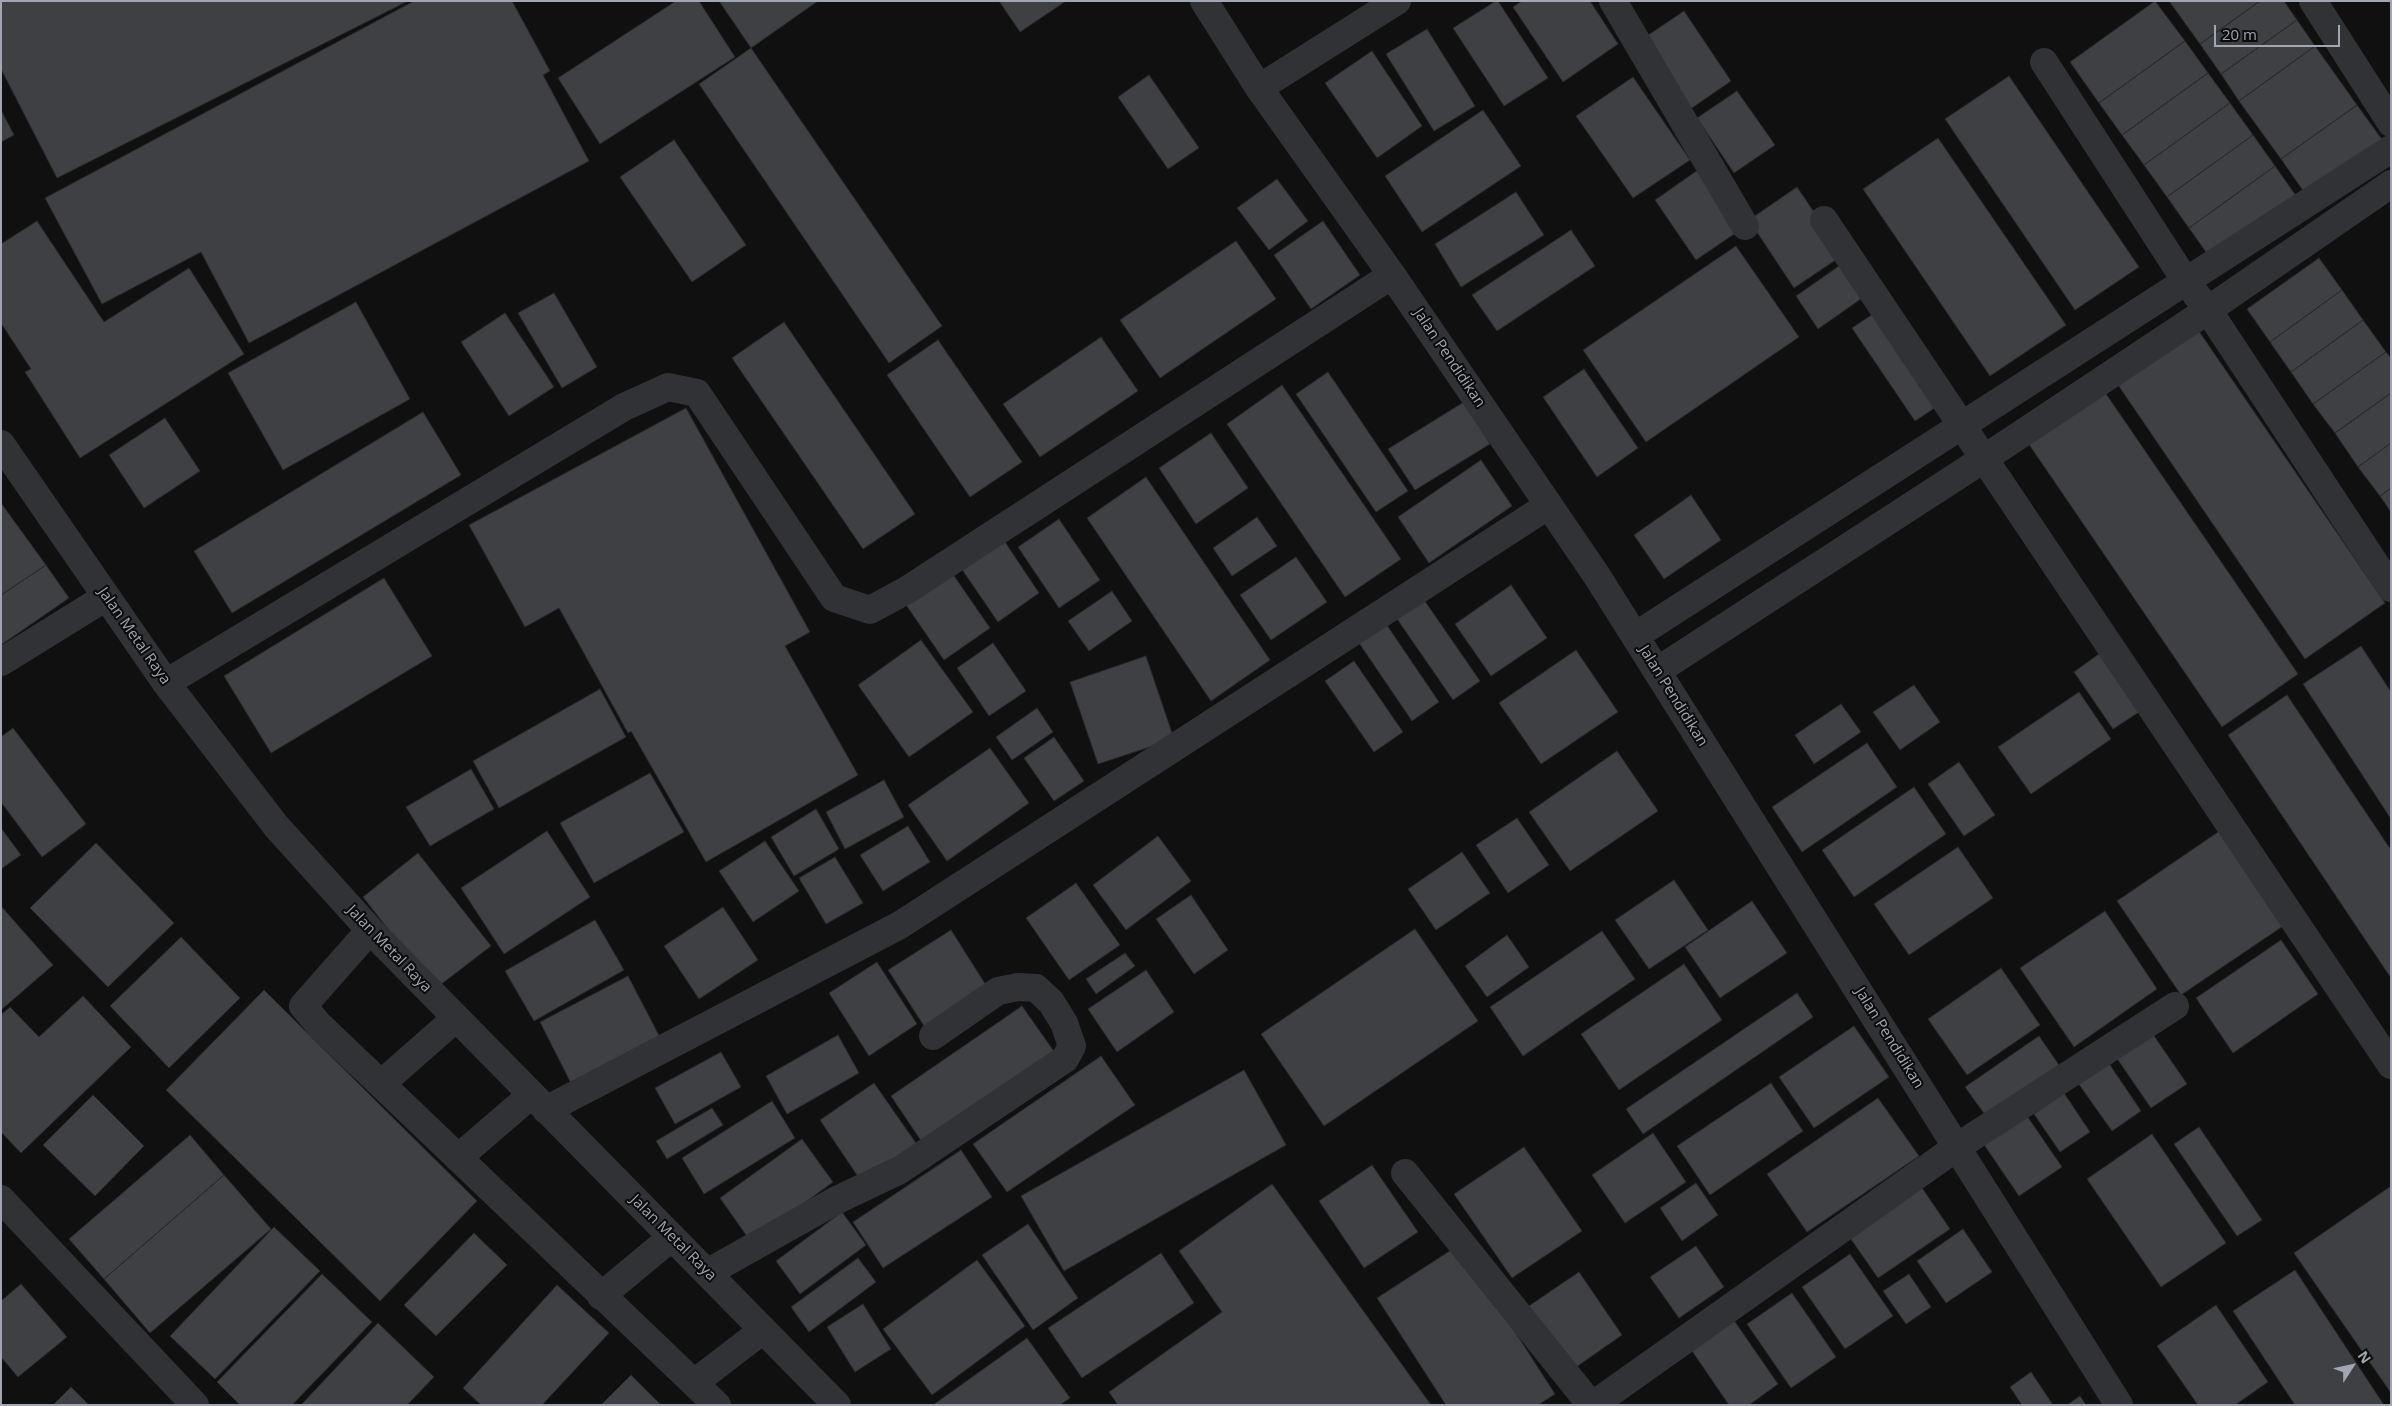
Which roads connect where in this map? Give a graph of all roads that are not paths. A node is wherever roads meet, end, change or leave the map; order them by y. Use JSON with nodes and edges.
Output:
{"nodes":[{"id":1,"x":1204,"y":1,"type":"edge"},
{"id":2,"x":1397,"y":1,"type":"edge"},
{"id":3,"x":1613,"y":1,"type":"edge"},
{"id":4,"x":2313,"y":1,"type":"edge"},
{"id":5,"x":2044,"y":62,"type":"dead end"},
{"id":6,"x":1259,"y":88,"type":"junction"},
{"id":7,"x":2391,"y":123,"type":"edge"},
{"id":8,"x":2391,"y":149,"type":"edge"},
{"id":9,"x":2391,"y":184,"type":"edge"},
{"id":10,"x":1824,"y":220,"type":"dead end"},
{"id":11,"x":1745,"y":226,"type":"dead end"},
{"id":12,"x":1392,"y":275,"type":"junction"},
{"id":13,"x":2185,"y":280,"type":"junction"},
{"id":14,"x":2208,"y":310,"type":"junction"},
{"id":15,"x":1962,"y":424,"type":"junction"},
{"id":16,"x":1,"y":444,"type":"edge"},
{"id":17,"x":1985,"y":458,"type":"junction"},
{"id":18,"x":1549,"y":505,"type":"junction"},
{"id":19,"x":2391,"y":588,"type":"edge"},
{"id":20,"x":106,"y":597,"type":"junction"},
{"id":21,"x":1635,"y":636,"type":"junction"},
{"id":22,"x":1,"y":662,"type":"edge"},
{"id":23,"x":1657,"y":671,"type":"junction"},
{"id":24,"x":166,"y":683,"type":"junction"},
{"id":25,"x":370,"y":930,"type":"junction"},
{"id":26,"x":2175,"y":1006,"type":"dead end"},
{"id":27,"x":456,"y":1018,"type":"junction"},
{"id":28,"x":933,"y":1036,"type":"dead end"},
{"id":29,"x":2391,"y":1064,"type":"edge"},
{"id":30,"x":381,"y":1084,"type":"junction"},
{"id":31,"x":539,"y":1103,"type":"junction"},
{"id":32,"x":1957,"y":1147,"type":"junction"},
{"id":33,"x":458,"y":1158,"type":"junction"},
{"id":34,"x":1405,"y":1174,"type":"dead end"},
{"id":35,"x":1,"y":1199,"type":"edge"},
{"id":36,"x":672,"y":1237,"type":"junction"},
{"id":37,"x":707,"y":1273,"type":"junction"},
{"id":38,"x":601,"y":1296,"type":"junction"},
{"id":39,"x":763,"y":1330,"type":"junction"},
{"id":40,"x":694,"y":1383,"type":"junction"},
{"id":41,"x":195,"y":1405,"type":"edge"},
{"id":42,"x":717,"y":1405,"type":"edge"},
{"id":43,"x":837,"y":1405,"type":"edge"},
{"id":44,"x":1592,"y":1405,"type":"edge"},
{"id":45,"x":2119,"y":1405,"type":"edge"}],
"edges":[{"from":1,"to":6,"type":"street","name":"Jalan Pendidikan"},
{"from":2,"to":6,"type":"street"},
{"from":3,"to":11,"type":"street"},
{"from":4,"to":7,"type":"street"},
{"from":5,"to":13,"type":"street"},
{"from":6,"to":12,"type":"street","name":"Jalan Pendidikan"},
{"from":8,"to":13,"type":"street"},
{"from":9,"to":14,"type":"street"},
{"from":10,"to":15,"type":"street"},
{"from":12,"to":18,"type":"street","name":"Jalan Pendidikan"},
{"from":12,"to":24,"type":"street"},
{"from":13,"to":14,"type":"street"},
{"from":13,"to":15,"type":"street"},
{"from":14,"to":17,"type":"street"},
{"from":14,"to":19,"type":"street"},
{"from":15,"to":17,"type":"street"},
{"from":15,"to":21,"type":"street"},
{"from":16,"to":20,"type":"street","name":"Jalan Metal Raya"},
{"from":17,"to":23,"type":"street"},
{"from":17,"to":29,"type":"street"},
{"from":18,"to":21,"type":"street","name":"Jalan Pendidikan"},
{"from":18,"to":31,"type":"street"},
{"from":20,"to":22,"type":"street"},
{"from":20,"to":24,"type":"street","name":"Jalan Metal Raya"},
{"from":21,"to":23,"type":"street","name":"Jalan Pendidikan"},
{"from":23,"to":32,"type":"street","name":"Jalan Pendidikan"},
{"from":24,"to":25,"type":"street","name":"Jalan Metal Raya"},
{"from":25,"to":27,"type":"street","name":"Jalan Metal Raya"},
{"from":25,"to":30,"type":"street"},
{"from":26,"to":32,"type":"street"},
{"from":27,"to":30,"type":"street"},
{"from":27,"to":31,"type":"street","name":"Jalan Metal Raya"},
{"from":28,"to":37,"type":"street"},
{"from":30,"to":33,"type":"street"},
{"from":31,"to":33,"type":"street"},
{"from":31,"to":36,"type":"street","name":"Jalan Metal Raya"},
{"from":32,"to":44,"type":"street"},
{"from":32,"to":45,"type":"street","name":"Jalan Pendidikan"},
{"from":33,"to":38,"type":"street"},
{"from":34,"to":44,"type":"street"},
{"from":35,"to":41,"type":"street"},
{"from":36,"to":37,"type":"street","name":"Jalan Metal Raya"},
{"from":36,"to":38,"type":"street"},
{"from":37,"to":39,"type":"street","name":"Jalan Metal Raya"},
{"from":38,"to":40,"type":"street"},
{"from":39,"to":40,"type":"street"},
{"from":39,"to":43,"type":"street","name":"Jalan Metal Raya"},
{"from":40,"to":42,"type":"street"}]}
